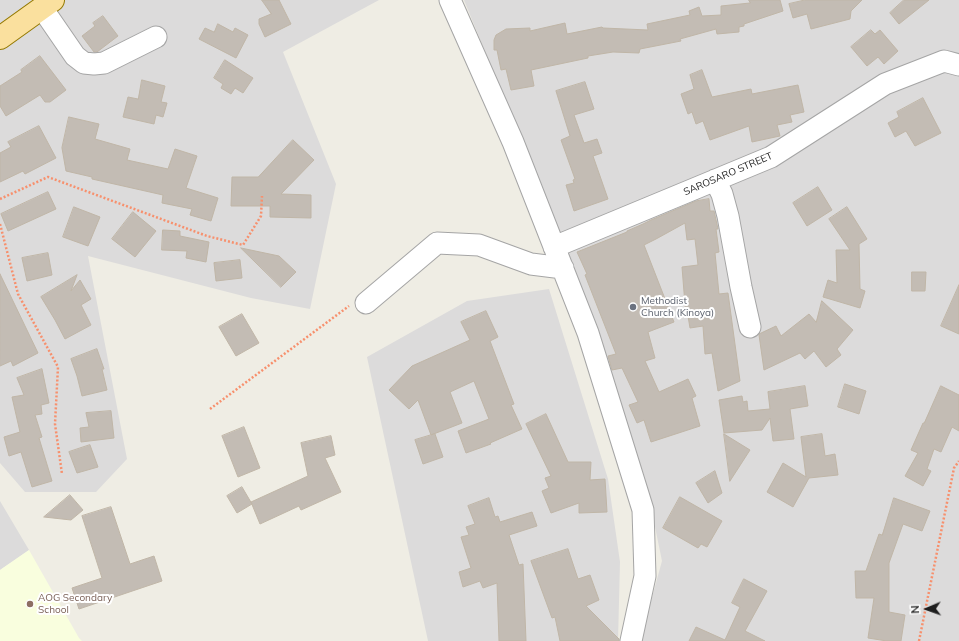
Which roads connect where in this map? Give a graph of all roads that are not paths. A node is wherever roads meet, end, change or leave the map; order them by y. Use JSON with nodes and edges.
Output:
{"nodes":[{"id":1,"x":450,"y":0,"type":"edge"},
{"id":2,"x":48,"y":4,"type":"edge"},
{"id":3,"x":156,"y":37,"type":"dead end"},
{"id":4,"x":0,"y":38,"type":"edge"},
{"id":5,"x":959,"y":65,"type":"edge"},
{"id":6,"x":715,"y":180,"type":"junction"},
{"id":7,"x":554,"y":247,"type":"junction"},
{"id":8,"x":563,"y":268,"type":"junction"},
{"id":9,"x":366,"y":303,"type":"road end"},
{"id":10,"x":750,"y":327,"type":"dead end"},
{"id":11,"x":631,"y":641,"type":"edge"}],
"edges":[{"from":1,"to":7,"type":"street"},
{"from":2,"to":3,"type":"street"},
{"from":2,"to":4,"type":"main road"},
{"from":5,"to":6,"type":"street","name":"SAROSARO STREET"},
{"from":6,"to":7,"type":"street","name":"SAROSARO STREET"},
{"from":6,"to":10,"type":"street"},
{"from":7,"to":8,"type":"street"},
{"from":8,"to":9,"type":"street"},
{"from":8,"to":11,"type":"street"}]}
